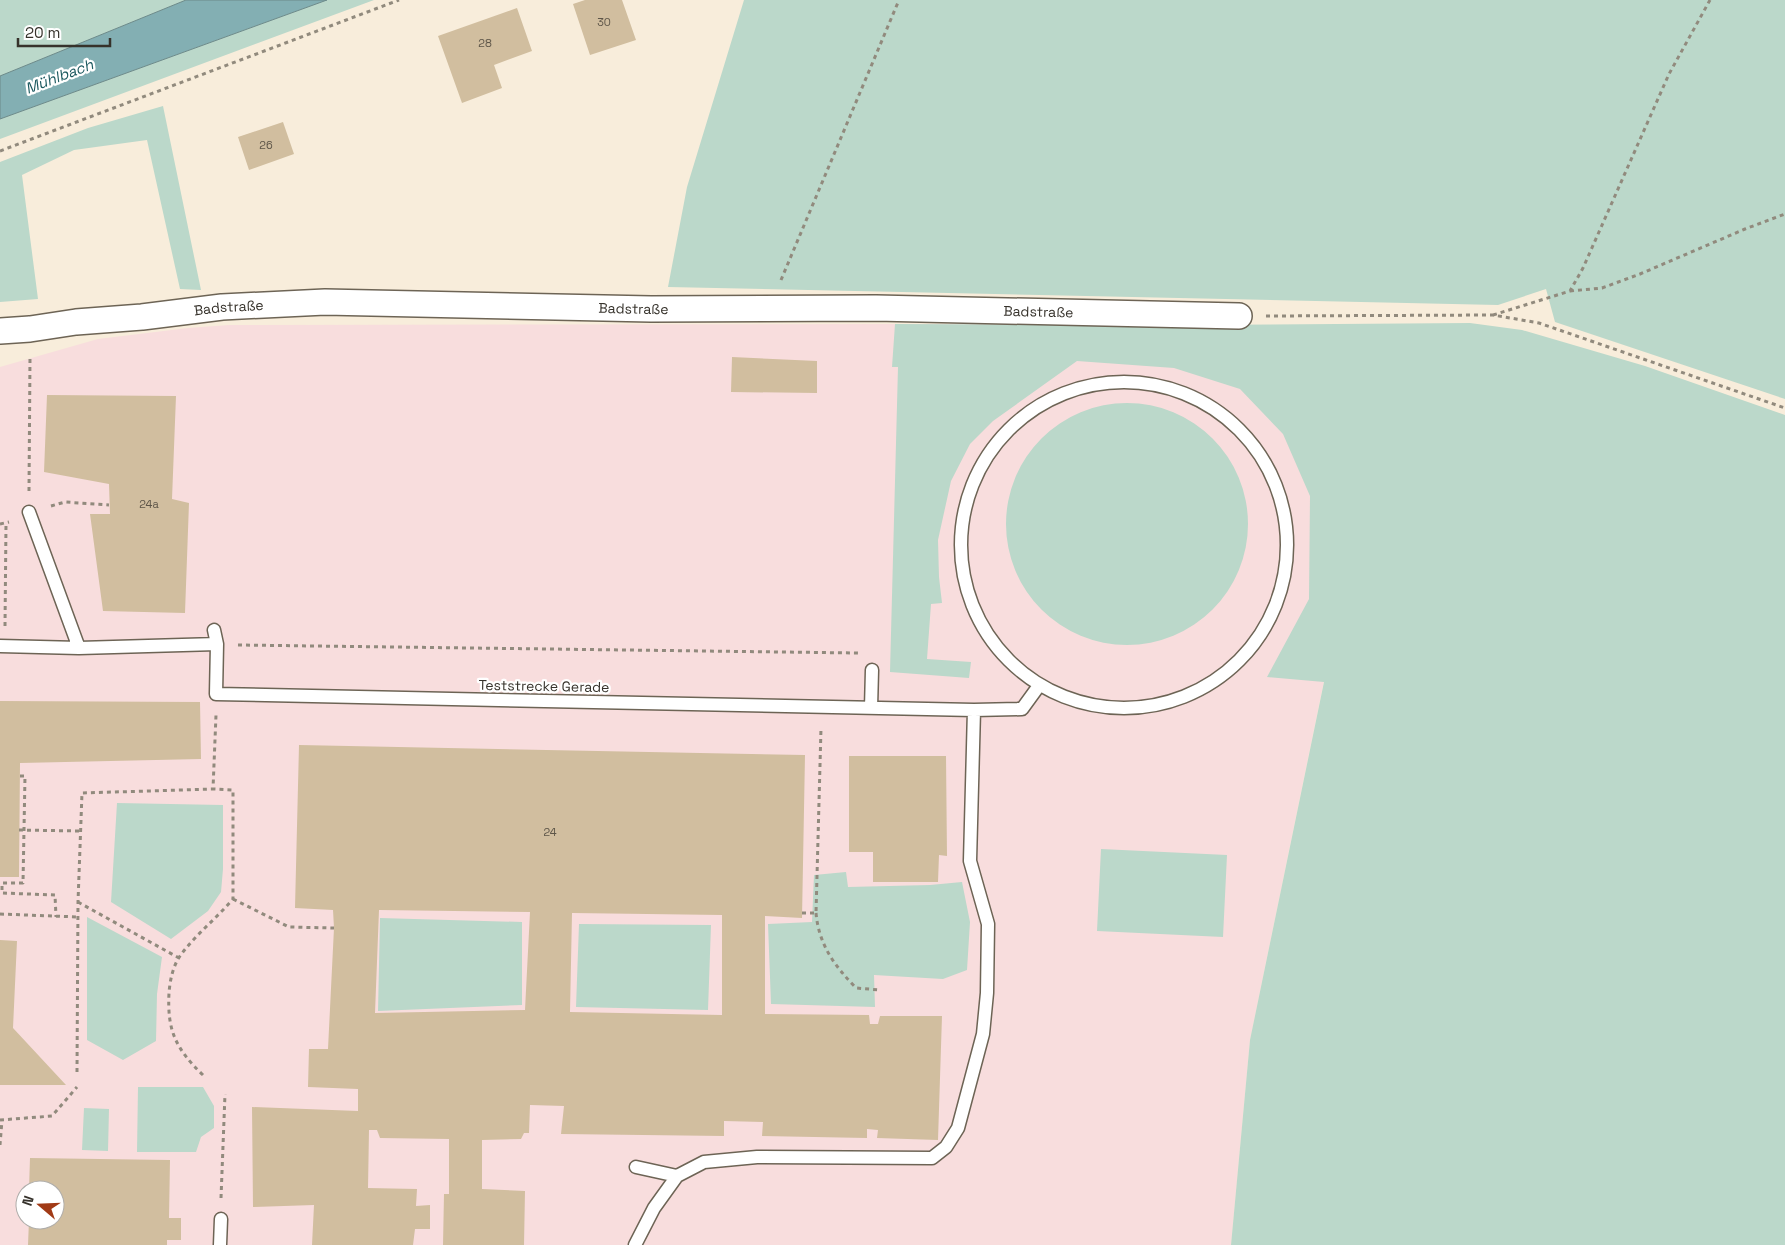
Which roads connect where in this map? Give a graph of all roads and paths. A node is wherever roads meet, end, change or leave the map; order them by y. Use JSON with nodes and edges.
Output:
{"nodes":[{"id":1,"x":399,"y":0,"type":"edge"},
{"id":2,"x":899,"y":0,"type":"edge"},
{"id":3,"x":1710,"y":0,"type":"edge"},
{"id":4,"x":0,"y":152,"type":"edge"},
{"id":5,"x":1785,"y":214,"type":"edge"},
{"id":6,"x":1570,"y":291,"type":"junction"},
{"id":7,"x":770,"y":308,"type":"junction"},
{"id":8,"x":1492,"y":315,"type":"junction"},
{"id":9,"x":1239,"y":316,"type":"joint"},
{"id":10,"x":30,"y":329,"type":"junction"},
{"id":11,"x":0,"y":331,"type":"edge"},
{"id":12,"x":0,"y":339,"type":"edge"},
{"id":13,"x":1785,"y":408,"type":"edge"},
{"id":14,"x":109,"y":505,"type":"dead end"},
{"id":15,"x":29,"y":512,"type":"junction"},
{"id":16,"x":0,"y":524,"type":"edge"},
{"id":17,"x":6,"y":524,"type":"junction"},
{"id":18,"x":214,"y":630,"type":"dead end"},
{"id":19,"x":217,"y":644,"type":"junction"},
{"id":20,"x":2,"y":646,"type":"edge"},
{"id":21,"x":78,"y":648,"type":"junction"},
{"id":22,"x":862,"y":653,"type":"dead end"},
{"id":23,"x":872,"y":670,"type":"dead end"},
{"id":24,"x":1038,"y":687,"type":"junction"},
{"id":25,"x":216,"y":694,"type":"junction"},
{"id":26,"x":822,"y":707,"type":"junction"},
{"id":27,"x":870,"y":708,"type":"junction"},
{"id":28,"x":974,"y":710,"type":"junction"},
{"id":29,"x":20,"y":776,"type":"dead end"},
{"id":30,"x":213,"y":789,"type":"junction"},
{"id":31,"x":20,"y":803,"type":"dead end"},
{"id":32,"x":24,"y":804,"type":"junction"},
{"id":33,"x":22,"y":830,"type":"junction"},
{"id":34,"x":81,"y":832,"type":"junction"},
{"id":35,"x":233,"y":899,"type":"junction"},
{"id":36,"x":78,"y":902,"type":"junction"},
{"id":37,"x":802,"y":913,"type":"dead end"},
{"id":38,"x":816,"y":913,"type":"junction"},
{"id":39,"x":0,"y":914,"type":"edge"},
{"id":40,"x":56,"y":917,"type":"junction"},
{"id":41,"x":78,"y":917,"type":"junction"},
{"id":42,"x":334,"y":928,"type":"dead end"},
{"id":43,"x":179,"y":958,"type":"junction"},
{"id":44,"x":880,"y":990,"type":"dead end"},
{"id":45,"x":77,"y":1072,"type":"dead end"},
{"id":46,"x":203,"y":1075,"type":"dead end"},
{"id":47,"x":77,"y":1087,"type":"dead end"},
{"id":48,"x":225,"y":1094,"type":"dead end"},
{"id":49,"x":1,"y":1120,"type":"edge"},
{"id":50,"x":0,"y":1145,"type":"edge"},
{"id":51,"x":636,"y":1167,"type":"dead end"},
{"id":52,"x":677,"y":1176,"type":"junction"},
{"id":53,"x":221,"y":1219,"type":"joint"},
{"id":54,"x":220,"y":1245,"type":"edge"},
{"id":55,"x":635,"y":1245,"type":"edge"}],
"edges":[{"from":1,"to":4,"type":"path"},
{"from":2,"to":7,"type":"path"},
{"from":3,"to":6,"type":"path"},
{"from":5,"to":6,"type":"path"},
{"from":6,"to":8,"type":"path"},
{"from":7,"to":9,"type":"street","name":"Badstraße"},
{"from":7,"to":10,"type":"street","name":"Badstraße"},
{"from":8,"to":9,"type":"path"},
{"from":8,"to":13,"type":"path"},
{"from":10,"to":11,"type":"street","name":"Badstraße"},
{"from":10,"to":12,"type":"street","name":"Badstraße"},
{"from":10,"to":15,"type":"path"},
{"from":14,"to":15,"type":"path"},
{"from":15,"to":17,"type":"path"},
{"from":15,"to":21,"type":"lane"},
{"from":16,"to":17,"type":"path"},
{"from":17,"to":20,"type":"path"},
{"from":18,"to":19,"type":"lane"},
{"from":19,"to":21,"type":"lane"},
{"from":19,"to":22,"type":"path"},
{"from":19,"to":25,"type":"lane"},
{"from":20,"to":21,"type":"lane"},
{"from":23,"to":27,"type":"lane"},
{"from":24,"to":24,"type":"lane"},
{"from":24,"to":28,"type":"lane","name":"Teststrecke Gerade"},
{"from":25,"to":26,"type":"lane","name":"Teststrecke Gerade"},
{"from":25,"to":30,"type":"path"},
{"from":26,"to":27,"type":"lane","name":"Teststrecke Gerade"},
{"from":26,"to":38,"type":"path"},
{"from":27,"to":28,"type":"lane","name":"Teststrecke Gerade"},
{"from":28,"to":52,"type":"lane"},
{"from":29,"to":32,"type":"path"},
{"from":30,"to":34,"type":"path"},
{"from":30,"to":35,"type":"path"},
{"from":31,"to":32,"type":"path"},
{"from":32,"to":33,"type":"path"},
{"from":33,"to":34,"type":"path"},
{"from":33,"to":40,"type":"path"},
{"from":34,"to":36,"type":"path"},
{"from":35,"to":42,"type":"path"},
{"from":35,"to":43,"type":"path"},
{"from":36,"to":41,"type":"path"},
{"from":36,"to":43,"type":"path"},
{"from":37,"to":38,"type":"path"},
{"from":38,"to":44,"type":"path"},
{"from":39,"to":40,"type":"path"},
{"from":40,"to":41,"type":"path"},
{"from":41,"to":45,"type":"path"},
{"from":43,"to":46,"type":"path"},
{"from":47,"to":49,"type":"path"},
{"from":48,"to":53,"type":"path"},
{"from":49,"to":50,"type":"path"},
{"from":51,"to":52,"type":"lane"},
{"from":52,"to":55,"type":"lane"},
{"from":53,"to":54,"type":"lane"}]}
